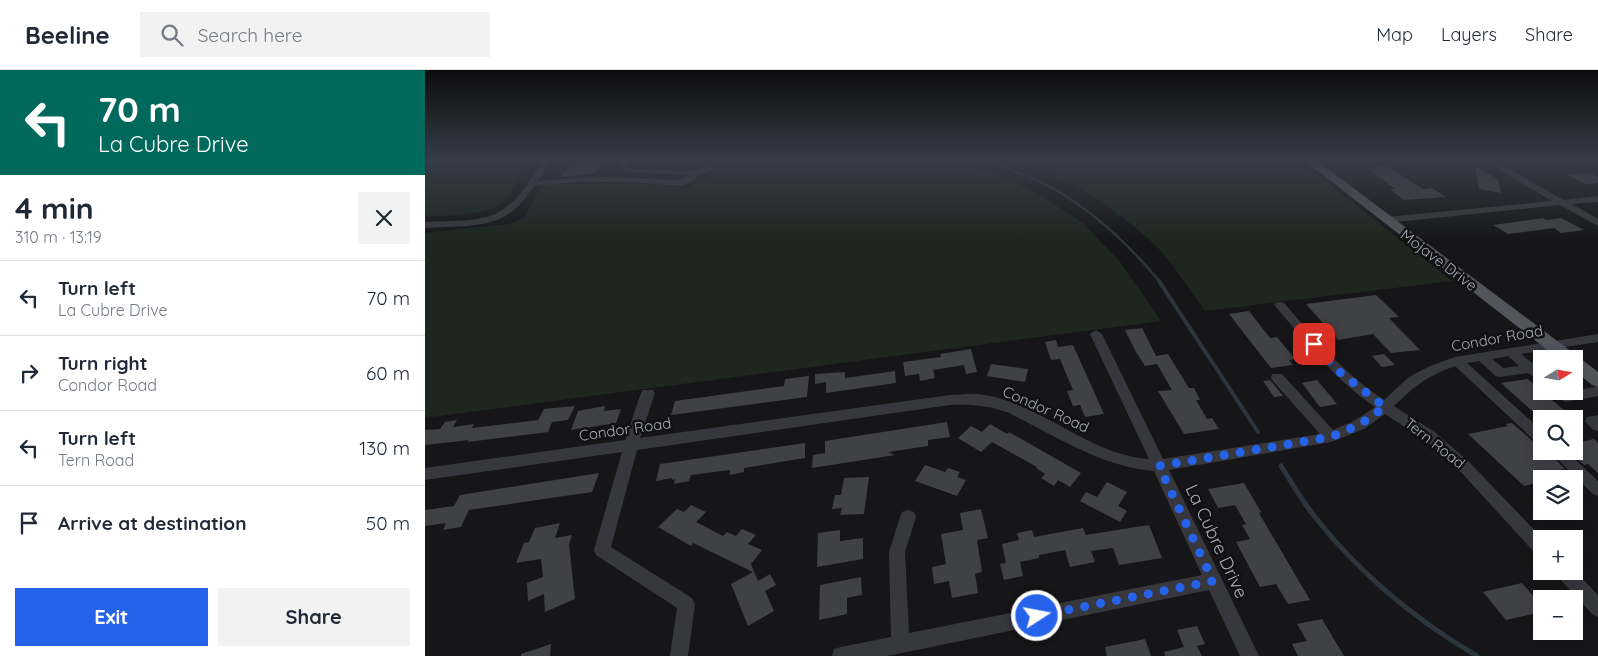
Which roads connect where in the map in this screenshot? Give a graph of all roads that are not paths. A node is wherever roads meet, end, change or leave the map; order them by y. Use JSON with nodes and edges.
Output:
{"nodes":[{"id":1,"x":524,"y":187,"type":"edge"},
{"id":2,"x":1345,"y":187,"type":"edge"},
{"id":3,"x":1535,"y":187,"type":"edge"},
{"id":4,"x":1598,"y":200,"type":"edge"},
{"id":5,"x":1563,"y":203,"type":"junction"},
{"id":6,"x":1387,"y":220,"type":"junction"},
{"id":7,"x":1598,"y":223,"type":"edge"},
{"id":8,"x":425,"y":225,"type":"edge"},
{"id":9,"x":1280,"y":305,"type":"dead end"},
{"id":10,"x":1095,"y":334,"type":"dead end"},
{"id":11,"x":1598,"y":338,"type":"edge"},
{"id":12,"x":1551,"y":345,"type":"junction"},
{"id":13,"x":1558,"y":350,"type":"edge"},
{"id":14,"x":1511,"y":352,"type":"junction"},
{"id":15,"x":1481,"y":356,"type":"junction"},
{"id":16,"x":1457,"y":361,"type":"junction"},
{"id":17,"x":1531,"y":368,"type":"joint"},
{"id":18,"x":1277,"y":377,"type":"dead end"},
{"id":19,"x":1598,"y":391,"type":"edge"},
{"id":20,"x":648,"y":394,"type":"dead end"},
{"id":21,"x":1583,"y":394,"type":"edge"},
{"id":22,"x":1385,"y":407,"type":"junction"},
{"id":23,"x":1598,"y":420,"type":"edge"},
{"id":24,"x":1598,"y":426,"type":"edge"},
{"id":25,"x":1533,"y":431,"type":"edge"},
{"id":26,"x":1331,"y":437,"type":"junction"},
{"id":27,"x":631,"y":444,"type":"junction"},
{"id":28,"x":1566,"y":460,"type":"edge"},
{"id":29,"x":1159,"y":466,"type":"junction"},
{"id":30,"x":425,"y":474,"type":"edge"},
{"id":31,"x":1598,"y":490,"type":"edge"},
{"id":32,"x":908,"y":517,"type":"dead end"},
{"id":33,"x":1533,"y":539,"type":"edge"},
{"id":34,"x":1572,"y":580,"type":"edge"},
{"id":35,"x":1213,"y":581,"type":"junction"},
{"id":36,"x":1598,"y":608,"type":"edge"},
{"id":37,"x":900,"y":644,"type":"junction"},
{"id":38,"x":679,"y":656,"type":"edge"},
{"id":39,"x":841,"y":656,"type":"edge"},
{"id":40,"x":1250,"y":656,"type":"edge"}],
"edges":[{"from":1,"to":8,"type":"street"},
{"from":2,"to":6,"type":"main road","name":"Mojave Drive"},
{"from":3,"to":5,"type":"street"},
{"from":4,"to":5,"type":"street"},
{"from":5,"to":6,"type":"street"},
{"from":5,"to":7,"type":"street"},
{"from":6,"to":12,"type":"main road","name":"Mojave Drive"},
{"from":9,"to":22,"type":"street","name":"Tern Road"},
{"from":10,"to":29,"type":"street","name":"La Cubre Drive"},
{"from":11,"to":12,"type":"street","name":"Condor Road"},
{"from":12,"to":13,"type":"main road","name":"Mojave Drive"},
{"from":12,"to":14,"type":"street","name":"Condor Road"},
{"from":14,"to":15,"type":"street","name":"Condor Road"},
{"from":14,"to":17,"type":"street"},
{"from":15,"to":16,"type":"street","name":"Condor Road"},
{"from":15,"to":17,"type":"street"},
{"from":16,"to":22,"type":"street","name":"Condor Road"},
{"from":16,"to":25,"type":"street"},
{"from":18,"to":26,"type":"street"},
{"from":19,"to":21,"type":"street"},
{"from":20,"to":27,"type":"street"},
{"from":22,"to":26,"type":"street","name":"Condor Road"},
{"from":22,"to":33,"type":"street","name":"Tern Road"},
{"from":23,"to":24,"type":"street"},
{"from":26,"to":29,"type":"street","name":"Condor Road"},
{"from":27,"to":29,"type":"street","name":"Condor Road"},
{"from":27,"to":30,"type":"street","name":"Condor Road"},
{"from":27,"to":38,"type":"street"},
{"from":28,"to":31,"type":"street"},
{"from":29,"to":35,"type":"street","name":"La Cubre Drive"},
{"from":32,"to":37,"type":"street"},
{"from":34,"to":36,"type":"street"},
{"from":35,"to":37,"type":"street"},
{"from":35,"to":40,"type":"street","name":"La Cubre Drive"},
{"from":37,"to":39,"type":"street"}]}
